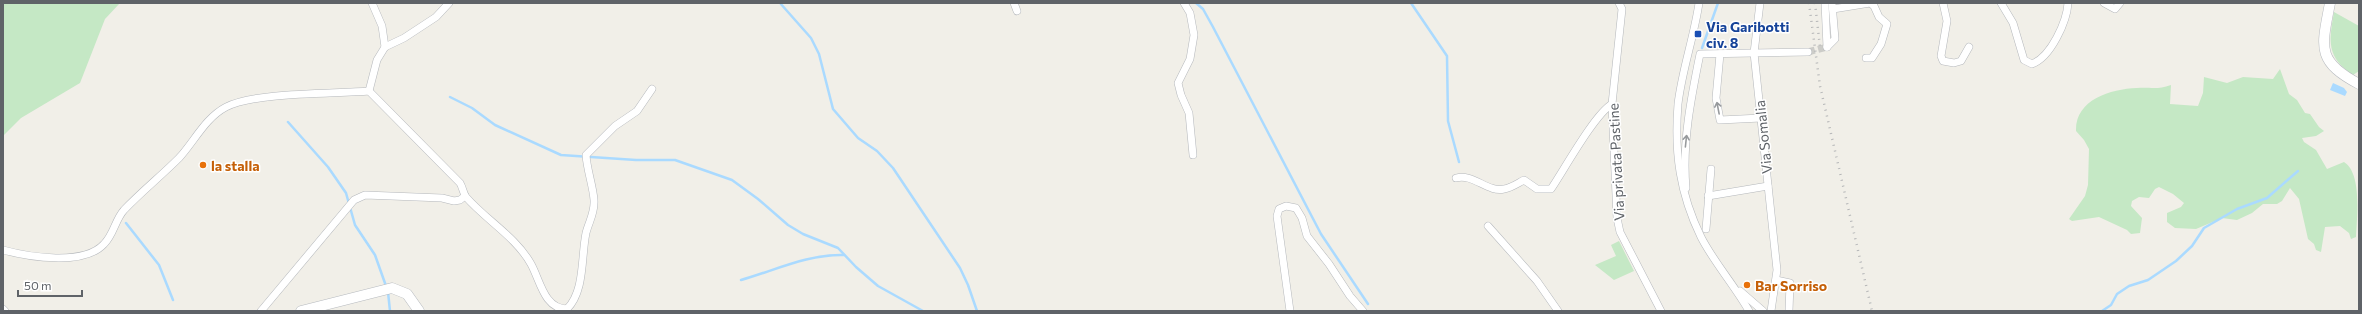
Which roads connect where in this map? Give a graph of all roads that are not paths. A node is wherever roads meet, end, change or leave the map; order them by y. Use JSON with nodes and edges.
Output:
{"nodes":[{"id":1,"x":372,"y":3,"type":"edge"},
{"id":2,"x":449,"y":3,"type":"edge"},
{"id":3,"x":1014,"y":3,"type":"edge"},
{"id":4,"x":1184,"y":3,"type":"edge"},
{"id":5,"x":1619,"y":3,"type":"edge"},
{"id":6,"x":1699,"y":3,"type":"edge"},
{"id":7,"x":1760,"y":3,"type":"edge"},
{"id":8,"x":1825,"y":3,"type":"edge"},
{"id":9,"x":1943,"y":3,"type":"edge"},
{"id":10,"x":2001,"y":3,"type":"edge"},
{"id":11,"x":2068,"y":3,"type":"edge"},
{"id":12,"x":2104,"y":3,"type":"edge"},
{"id":13,"x":2120,"y":3,"type":"edge"},
{"id":14,"x":2330,"y":3,"type":"edge"},
{"id":15,"x":1832,"y":6,"type":"edge"},
{"id":16,"x":1017,"y":11,"type":"dead end"},
{"id":17,"x":385,"y":46,"type":"junction"},
{"id":18,"x":1969,"y":47,"type":"dead end"},
{"id":19,"x":1808,"y":52,"type":"tunnel mouth"},
{"id":20,"x":1754,"y":53,"type":"junction"},
{"id":21,"x":1720,"y":54,"type":"junction"},
{"id":22,"x":1866,"y":58,"type":"dead end"},
{"id":23,"x":2359,"y":84,"type":"edge"},
{"id":24,"x":652,"y":89,"type":"dead end"},
{"id":25,"x":369,"y":91,"type":"junction"},
{"id":26,"x":1612,"y":104,"type":"junction"},
{"id":27,"x":1761,"y":118,"type":"junction"},
{"id":28,"x":1193,"y":155,"type":"dead end"},
{"id":29,"x":1711,"y":169,"type":"dead end"},
{"id":30,"x":1456,"y":178,"type":"dead end"},
{"id":31,"x":1768,"y":186,"type":"junction"},
{"id":32,"x":465,"y":196,"type":"junction"},
{"id":33,"x":1708,"y":196,"type":"junction"},
{"id":34,"x":1688,"y":208,"type":"junction"},
{"id":35,"x":1488,"y":226,"type":"dead end"},
{"id":36,"x":1706,"y":228,"type":"dead end"},
{"id":37,"x":3,"y":250,"type":"edge"},
{"id":38,"x":1776,"y":280,"type":"junction"},
{"id":39,"x":1736,"y":287,"type":"junction"},
{"id":40,"x":1771,"y":308,"type":"edge"},
{"id":41,"x":1762,"y":310,"type":"edge"},
{"id":42,"x":261,"y":311,"type":"edge"},
{"id":43,"x":301,"y":311,"type":"edge"},
{"id":44,"x":419,"y":311,"type":"edge"},
{"id":45,"x":1290,"y":311,"type":"edge"},
{"id":46,"x":1364,"y":311,"type":"edge"},
{"id":47,"x":1558,"y":311,"type":"edge"},
{"id":48,"x":1661,"y":311,"type":"edge"},
{"id":49,"x":1750,"y":311,"type":"edge"},
{"id":50,"x":1789,"y":311,"type":"edge"}],
"edges":[{"from":1,"to":17,"type":"street"},
{"from":2,"to":17,"type":"street"},
{"from":3,"to":16,"type":"street"},
{"from":4,"to":28,"type":"street"},
{"from":5,"to":26,"type":"street","name":"Via privata Pastine"},
{"from":6,"to":34,"type":"street"},
{"from":7,"to":20,"type":"street","name":"Via Somalia"},
{"from":8,"to":15,"type":"street"},
{"from":9,"to":18,"type":"street"},
{"from":10,"to":11,"type":"street"},
{"from":12,"to":13,"type":"street"},
{"from":14,"to":23,"type":"street"},
{"from":15,"to":22,"type":"street"},
{"from":17,"to":25,"type":"street"},
{"from":19,"to":20,"type":"street"},
{"from":20,"to":21,"type":"street"},
{"from":20,"to":27,"type":"street","name":"Via Somalia"},
{"from":27,"to":21,"type":"street","one_way":true},
{"from":34,"to":21,"type":"street","one_way":true},
{"from":24,"to":32,"type":"street"},
{"from":25,"to":32,"type":"street"},
{"from":25,"to":37,"type":"street"},
{"from":26,"to":30,"type":"street"},
{"from":26,"to":48,"type":"street","name":"Via privata Pastine"},
{"from":27,"to":31,"type":"street","name":"Via Somalia"},
{"from":29,"to":33,"type":"street"},
{"from":31,"to":33,"type":"street"},
{"from":31,"to":38,"type":"street","name":"Via Somalia"},
{"from":32,"to":42,"type":"street"},
{"from":33,"to":36,"type":"street"},
{"from":34,"to":39,"type":"street"},
{"from":35,"to":47,"type":"street"},
{"from":38,"to":40,"type":"street","name":"Via Somalia"},
{"from":38,"to":50,"type":"street"},
{"from":39,"to":41,"type":"street"},
{"from":39,"to":49,"type":"street"},
{"from":40,"to":41,"type":"street"},
{"from":43,"to":44,"type":"street"},
{"from":45,"to":46,"type":"street"}]}
